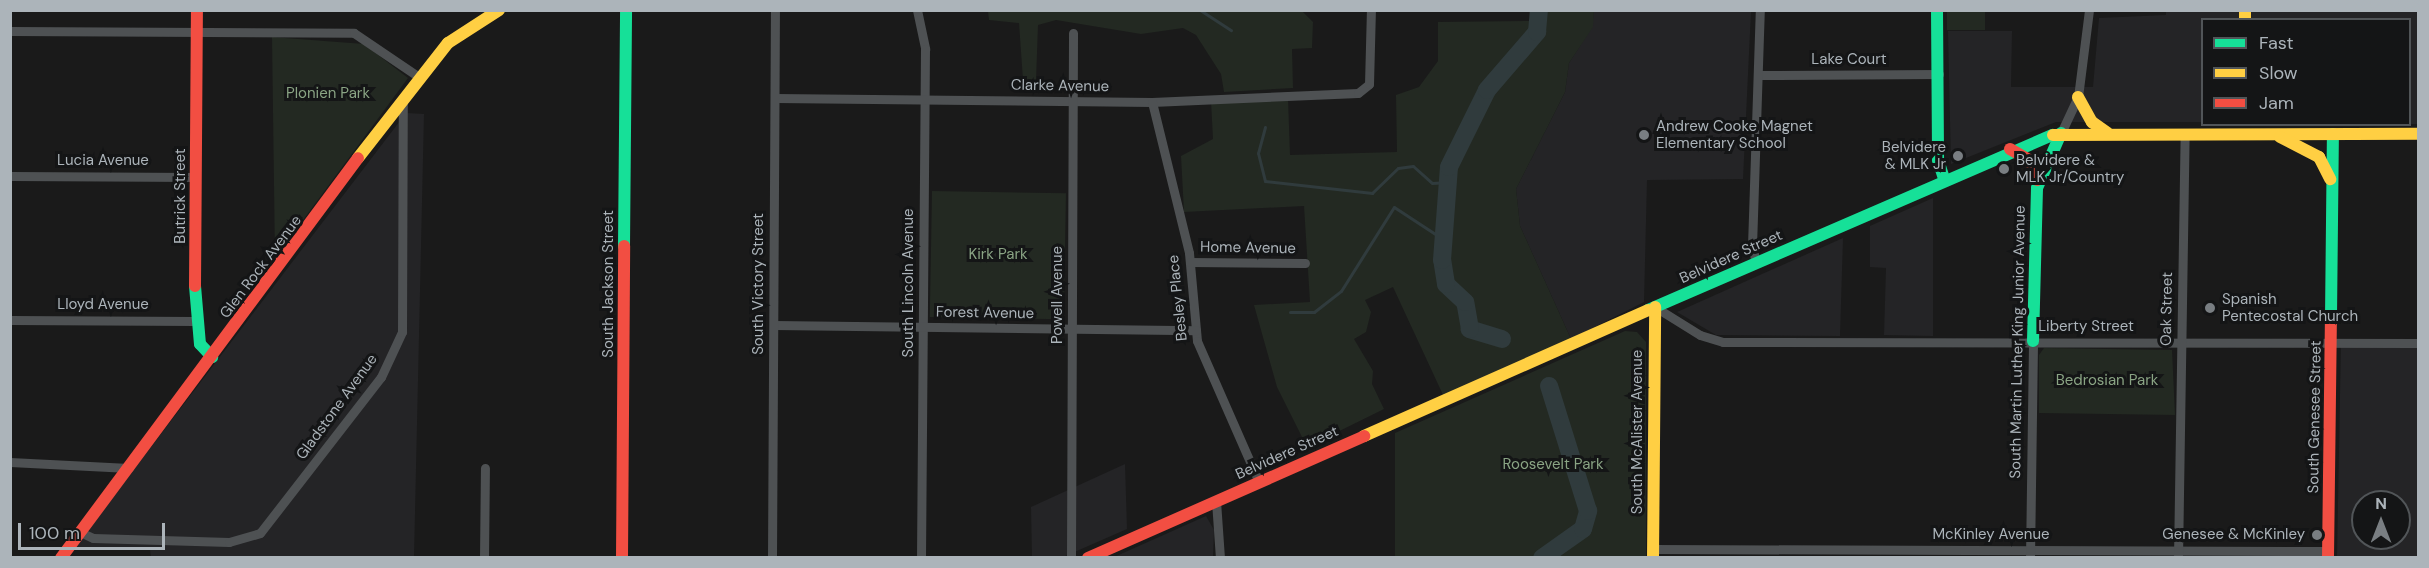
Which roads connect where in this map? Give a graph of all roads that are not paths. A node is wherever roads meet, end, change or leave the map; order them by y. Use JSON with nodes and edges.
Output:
{"nodes":[{"id":1,"x":197,"y":10,"type":"edge"},
{"id":2,"x":499,"y":10,"type":"edge"},
{"id":3,"x":626,"y":10,"type":"edge"},
{"id":4,"x":775,"y":10,"type":"edge"},
{"id":5,"x":917,"y":10,"type":"edge"},
{"id":6,"x":1371,"y":10,"type":"edge"},
{"id":7,"x":1760,"y":10,"type":"edge"},
{"id":8,"x":1937,"y":10,"type":"edge"},
{"id":9,"x":2089,"y":10,"type":"edge"},
{"id":10,"x":10,"y":31,"type":"edge"},
{"id":11,"x":197,"y":31,"type":"junction"},
{"id":12,"x":1073,"y":33,"type":"dead end"},
{"id":13,"x":1939,"y":74,"type":"junction"},
{"id":14,"x":1759,"y":75,"type":"junction"},
{"id":15,"x":419,"y":77,"type":"junction"},
{"id":16,"x":2078,"y":97,"type":"junction"},
{"id":17,"x":775,"y":98,"type":"junction"},
{"id":18,"x":925,"y":99,"type":"junction"},
{"id":19,"x":1073,"y":101,"type":"junction"},
{"id":20,"x":403,"y":102,"type":"junction"},
{"id":21,"x":1152,"y":102,"type":"junction"},
{"id":22,"x":2244,"y":129,"type":"edge"},
{"id":23,"x":2061,"y":133,"type":"junction"},
{"id":24,"x":2109,"y":134,"type":"junction"},
{"id":25,"x":2185,"y":134,"type":"junction"},
{"id":26,"x":2267,"y":134,"type":"junction"},
{"id":27,"x":2334,"y":134,"type":"junction"},
{"id":28,"x":2418,"y":134,"type":"edge"},
{"id":29,"x":2010,"y":149,"type":"junction"},
{"id":30,"x":10,"y":176,"type":"edge"},
{"id":31,"x":196,"y":177,"type":"junction"},
{"id":32,"x":1944,"y":179,"type":"junction"},
{"id":33,"x":2038,"y":184,"type":"junction"},
{"id":34,"x":2333,"y":195,"type":"junction"},
{"id":35,"x":1190,"y":262,"type":"junction"},
{"id":36,"x":1305,"y":263,"type":"dead end"},
{"id":37,"x":1756,"y":263,"type":"junction"},
{"id":38,"x":1655,"y":307,"type":"junction"},
{"id":39,"x":10,"y":320,"type":"edge"},
{"id":40,"x":195,"y":321,"type":"junction"},
{"id":41,"x":774,"y":325,"type":"junction"},
{"id":42,"x":924,"y":327,"type":"junction"},
{"id":43,"x":1073,"y":329,"type":"junction"},
{"id":44,"x":1196,"y":330,"type":"junction"},
{"id":45,"x":2032,"y":341,"type":"junction"},
{"id":46,"x":2181,"y":342,"type":"junction"},
{"id":47,"x":2331,"y":342,"type":"junction"},
{"id":48,"x":2418,"y":343,"type":"edge"},
{"id":49,"x":212,"y":357,"type":"junction"},
{"id":50,"x":10,"y":462,"type":"edge"},
{"id":51,"x":129,"y":468,"type":"junction"},
{"id":52,"x":485,"y":468,"type":"dead end"},
{"id":53,"x":1259,"y":482,"type":"junction"},
{"id":54,"x":1216,"y":501,"type":"junction"},
{"id":55,"x":80,"y":532,"type":"junction"},
{"id":56,"x":1653,"y":553,"type":"edge"},
{"id":57,"x":2030,"y":554,"type":"edge"},
{"id":58,"x":2178,"y":554,"type":"edge"},
{"id":59,"x":2328,"y":554,"type":"edge"},
{"id":60,"x":61,"y":558,"type":"edge"},
{"id":61,"x":484,"y":558,"type":"edge"},
{"id":62,"x":622,"y":558,"type":"edge"},
{"id":63,"x":772,"y":558,"type":"edge"},
{"id":64,"x":921,"y":558,"type":"edge"},
{"id":65,"x":1071,"y":558,"type":"edge"},
{"id":66,"x":1088,"y":558,"type":"edge"},
{"id":67,"x":1220,"y":558,"type":"edge"}],
"edges":[{"from":1,"to":11,"type":"street","name":"Butrick Street"},
{"from":2,"to":15,"type":"street","name":"Glen Rock Avenue"},
{"from":3,"to":62,"type":"street","name":"South Jackson Street"},
{"from":4,"to":17,"type":"street","name":"South Victory Street"},
{"from":5,"to":18,"type":"street","name":"South Lincoln Avenue"},
{"from":6,"to":21,"type":"street","name":"Clarke Avenue"},
{"from":7,"to":14,"type":"street"},
{"from":8,"to":13,"type":"street"},
{"from":9,"to":16,"type":"street"},
{"from":10,"to":11,"type":"street"},
{"from":11,"to":15,"type":"street"},
{"from":11,"to":31,"type":"street","name":"Butrick Street"},
{"from":12,"to":19,"type":"street","name":"Powell Avenue"},
{"from":13,"to":14,"type":"street","name":"Lake Court"},
{"from":13,"to":32,"type":"street"},
{"from":14,"to":37,"type":"street"},
{"from":15,"to":20,"type":"street","name":"Glen Rock Avenue"},
{"from":16,"to":23,"type":"street"},
{"from":16,"to":24,"type":"street"},
{"from":17,"to":18,"type":"street","name":"Clarke Avenue"},
{"from":17,"to":41,"type":"street","name":"South Victory Street"},
{"from":18,"to":19,"type":"street","name":"Clarke Avenue"},
{"from":18,"to":42,"type":"street","name":"South Lincoln Avenue"},
{"from":19,"to":21,"type":"street","name":"Clarke Avenue"},
{"from":19,"to":43,"type":"street","name":"Powell Avenue"},
{"from":20,"to":49,"type":"street","name":"Glen Rock Avenue"},
{"from":20,"to":55,"type":"street","name":"Gladstone Avenue"},
{"from":21,"to":35,"type":"street","name":"Besley Place"},
{"from":22,"to":25,"type":"street","name":"Belvidere Street"},
{"from":22,"to":26,"type":"street","name":"Belvidere Street"},
{"from":23,"to":24,"type":"street","name":"Belvidere Street"},
{"from":23,"to":29,"type":"street","name":"Belvidere Street"},
{"from":23,"to":33,"type":"street","name":"South Martin Luther King Junior Avenue"},
{"from":24,"to":25,"type":"street","name":"Belvidere Street"},
{"from":25,"to":46,"type":"street","name":"Oak Street"},
{"from":26,"to":27,"type":"street","name":"Belvidere Street"},
{"from":26,"to":34,"type":"street"},
{"from":27,"to":28,"type":"street","name":"Belvidere Street"},
{"from":27,"to":34,"type":"street","name":"South Genesee Street"},
{"from":29,"to":32,"type":"street","name":"Belvidere Street"},
{"from":29,"to":33,"type":"street"},
{"from":30,"to":31,"type":"street","name":"Lucia Avenue"},
{"from":31,"to":40,"type":"street","name":"Butrick Street"},
{"from":32,"to":37,"type":"street","name":"Belvidere Street"},
{"from":33,"to":45,"type":"street","name":"South Martin Luther King Junior Avenue"},
{"from":34,"to":47,"type":"street","name":"South Genesee Street"},
{"from":35,"to":36,"type":"street","name":"Home Avenue"},
{"from":35,"to":44,"type":"street","name":"Besley Place"},
{"from":37,"to":38,"type":"street","name":"Belvidere Street"},
{"from":38,"to":45,"type":"street","name":"Liberty Street"},
{"from":38,"to":53,"type":"street","name":"Belvidere Street"},
{"from":38,"to":56,"type":"street","name":"South McAlister Avenue"},
{"from":39,"to":40,"type":"street","name":"Lloyd Avenue"},
{"from":40,"to":49,"type":"street","name":"Butrick Street"},
{"from":41,"to":42,"type":"street","name":"Forest Avenue"},
{"from":41,"to":63,"type":"street","name":"South Victory Street"},
{"from":42,"to":43,"type":"street","name":"Forest Avenue"},
{"from":42,"to":64,"type":"street","name":"South Lincoln Avenue"},
{"from":43,"to":44,"type":"street","name":"Forest Avenue"},
{"from":43,"to":65,"type":"street","name":"Powell Avenue"},
{"from":44,"to":53,"type":"street","name":"Besley Place"},
{"from":45,"to":46,"type":"street","name":"Liberty Street"},
{"from":45,"to":57,"type":"street","name":"South Martin Luther King Junior Avenue"},
{"from":46,"to":47,"type":"street","name":"Liberty Street"},
{"from":46,"to":58,"type":"street","name":"Oak Street"},
{"from":47,"to":48,"type":"street","name":"Liberty Street"},
{"from":47,"to":59,"type":"street","name":"South Genesee Street"},
{"from":49,"to":51,"type":"street","name":"Glen Rock Avenue"},
{"from":50,"to":51,"type":"street"},
{"from":51,"to":55,"type":"street","name":"Glen Rock Avenue"},
{"from":52,"to":61,"type":"street"},
{"from":53,"to":54,"type":"street","name":"Belvidere Street"},
{"from":54,"to":66,"type":"street","name":"Belvidere Street"},
{"from":54,"to":67,"type":"street"},
{"from":55,"to":60,"type":"street","name":"Glen Rock Avenue"},
{"from":56,"to":57,"type":"street","name":"McKinley Avenue"},
{"from":57,"to":58,"type":"street","name":"McKinley Avenue"},
{"from":58,"to":59,"type":"street","name":"McKinley Avenue"}]}
